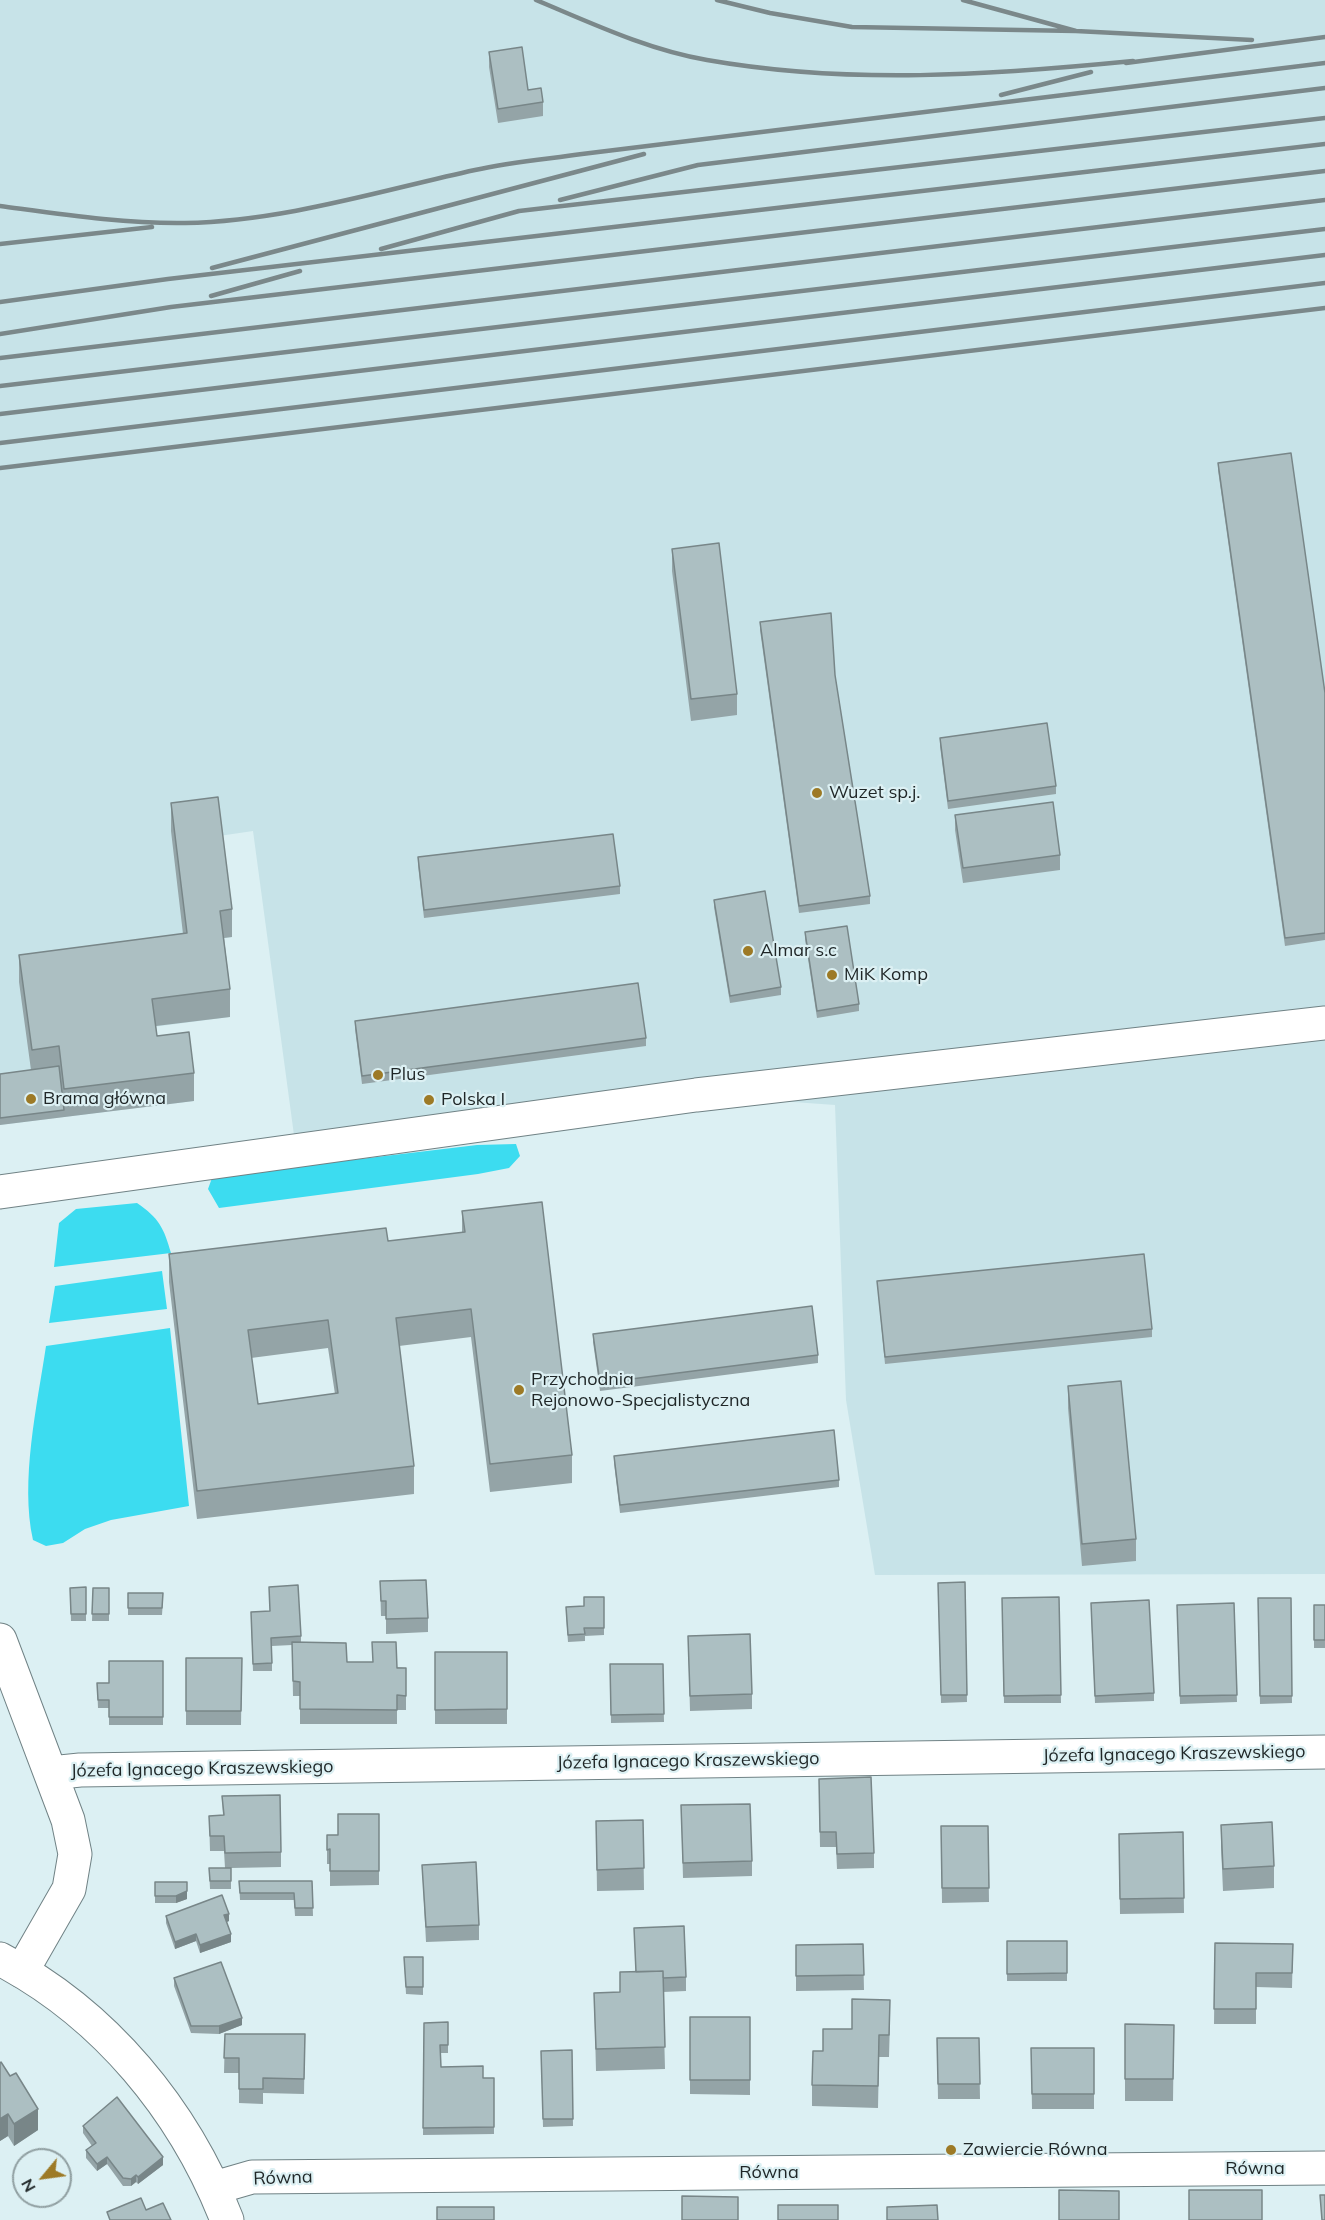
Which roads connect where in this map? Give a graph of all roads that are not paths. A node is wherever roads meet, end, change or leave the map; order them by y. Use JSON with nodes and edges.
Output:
{"nodes":[{"id":1,"x":1325,"y":1023,"type":"edge"},
{"id":2,"x":0,"y":1192,"type":"edge"},
{"id":3,"x":0,"y":1640,"type":"edge"},
{"id":4,"x":1325,"y":1752,"type":"edge"},
{"id":5,"x":51,"y":1773,"type":"junction"},
{"id":6,"x":11,"y":1965,"type":"edge"},
{"id":7,"x":1325,"y":2168,"type":"edge"},
{"id":8,"x":214,"y":2188,"type":"junction"},
{"id":9,"x":226,"y":2220,"type":"edge"}],
"edges":[{"from":1,"to":2,"type":"street"},
{"from":3,"to":5,"type":"street"},
{"from":4,"to":5,"type":"street","name":"Józefa Ignacego Kraszewskiego"},
{"from":5,"to":6,"type":"street"},
{"from":6,"to":8,"type":"street"},
{"from":7,"to":8,"type":"street","name":"Równa"},
{"from":8,"to":9,"type":"street"}]}
